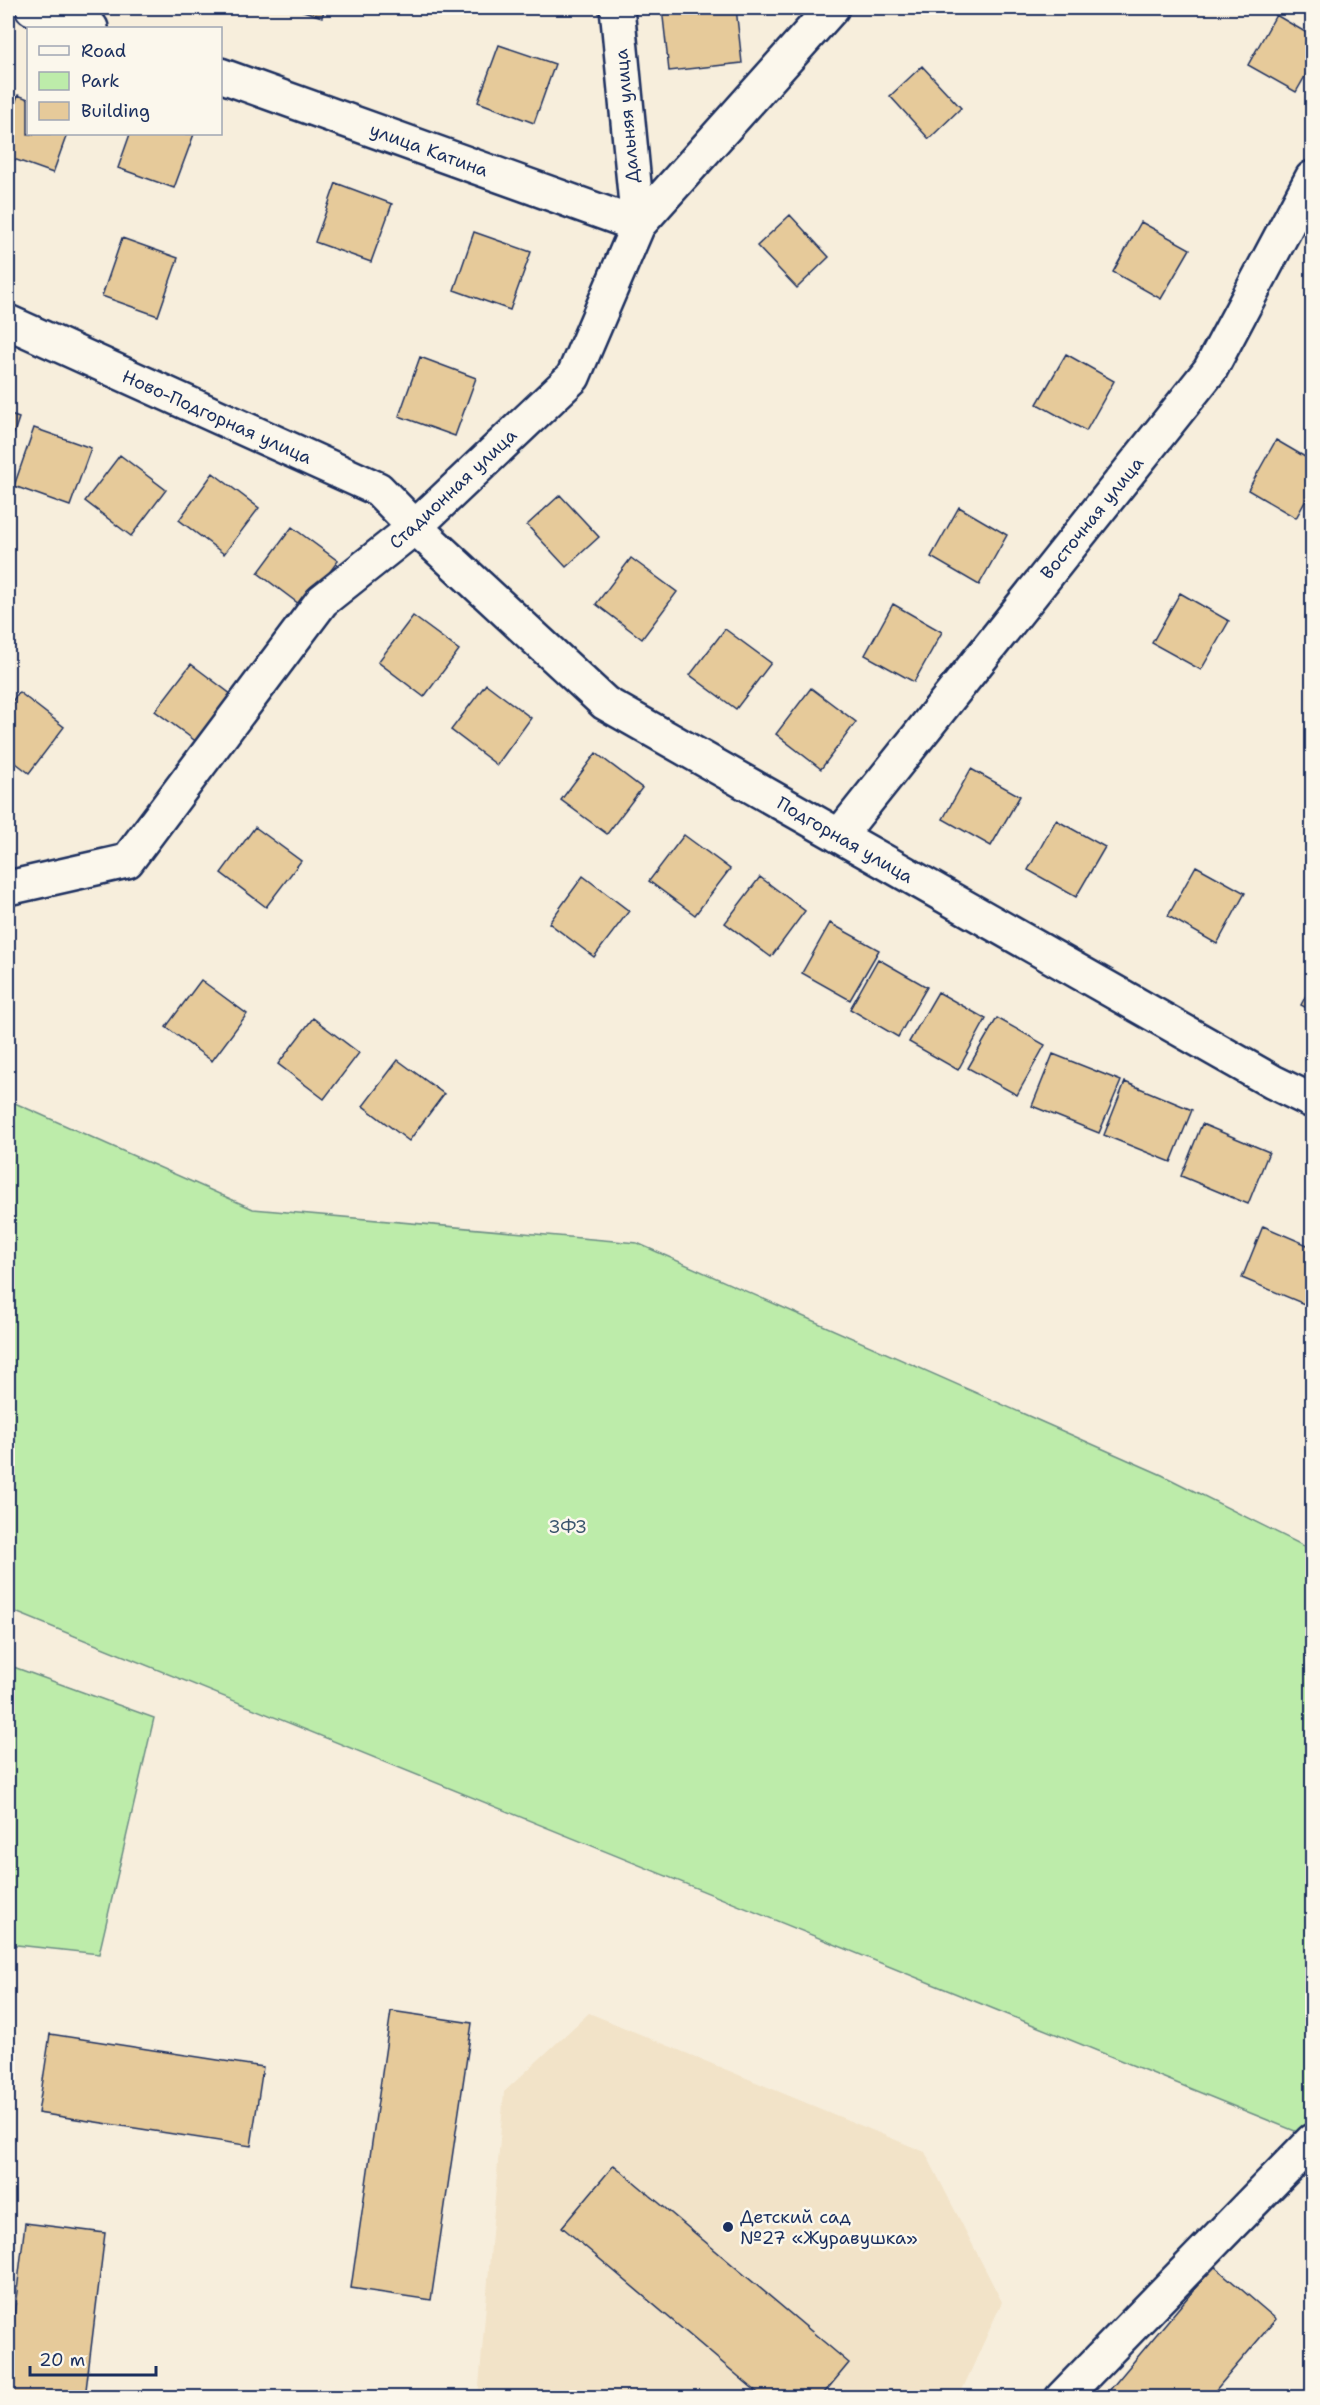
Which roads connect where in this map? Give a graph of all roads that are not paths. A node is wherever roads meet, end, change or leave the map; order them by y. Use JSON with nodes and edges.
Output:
{"nodes":[{"id":1,"x":32,"y":8,"type":"edge"},
{"id":2,"x":617,"y":8,"type":"edge"},
{"id":3,"x":832,"y":8,"type":"edge"},
{"id":4,"x":88,"y":27,"type":"edge"},
{"id":5,"x":222,"y":76,"type":"edge"},
{"id":6,"x":1312,"y":178,"type":"edge"},
{"id":7,"x":638,"y":225,"type":"junction"},
{"id":8,"x":8,"y":322,"type":"edge"},
{"id":9,"x":415,"y":527,"type":"junction"},
{"id":10,"x":839,"y":836,"type":"junction"},
{"id":11,"x":8,"y":888,"type":"edge"},
{"id":12,"x":1312,"y":1101,"type":"edge"},
{"id":13,"x":1312,"y":2141,"type":"edge"},
{"id":14,"x":1062,"y":2397,"type":"edge"}],
"edges":[{"from":1,"to":4,"type":"street"},
{"from":2,"to":7,"type":"street","name":"Дальняя улица"},
{"from":3,"to":7,"type":"street","name":"Стадионная улица"},
{"from":5,"to":7,"type":"street","name":"улица Катина"},
{"from":6,"to":10,"type":"street","name":"Восточная улица"},
{"from":7,"to":9,"type":"street","name":"Стадионная улица"},
{"from":8,"to":9,"type":"street","name":"Ново-Подгорная улица"},
{"from":9,"to":10,"type":"street","name":"Подгорная улица"},
{"from":9,"to":11,"type":"street","name":"Стадионная улица"},
{"from":10,"to":12,"type":"street","name":"Подгорная улица"},
{"from":13,"to":14,"type":"street"}]}
